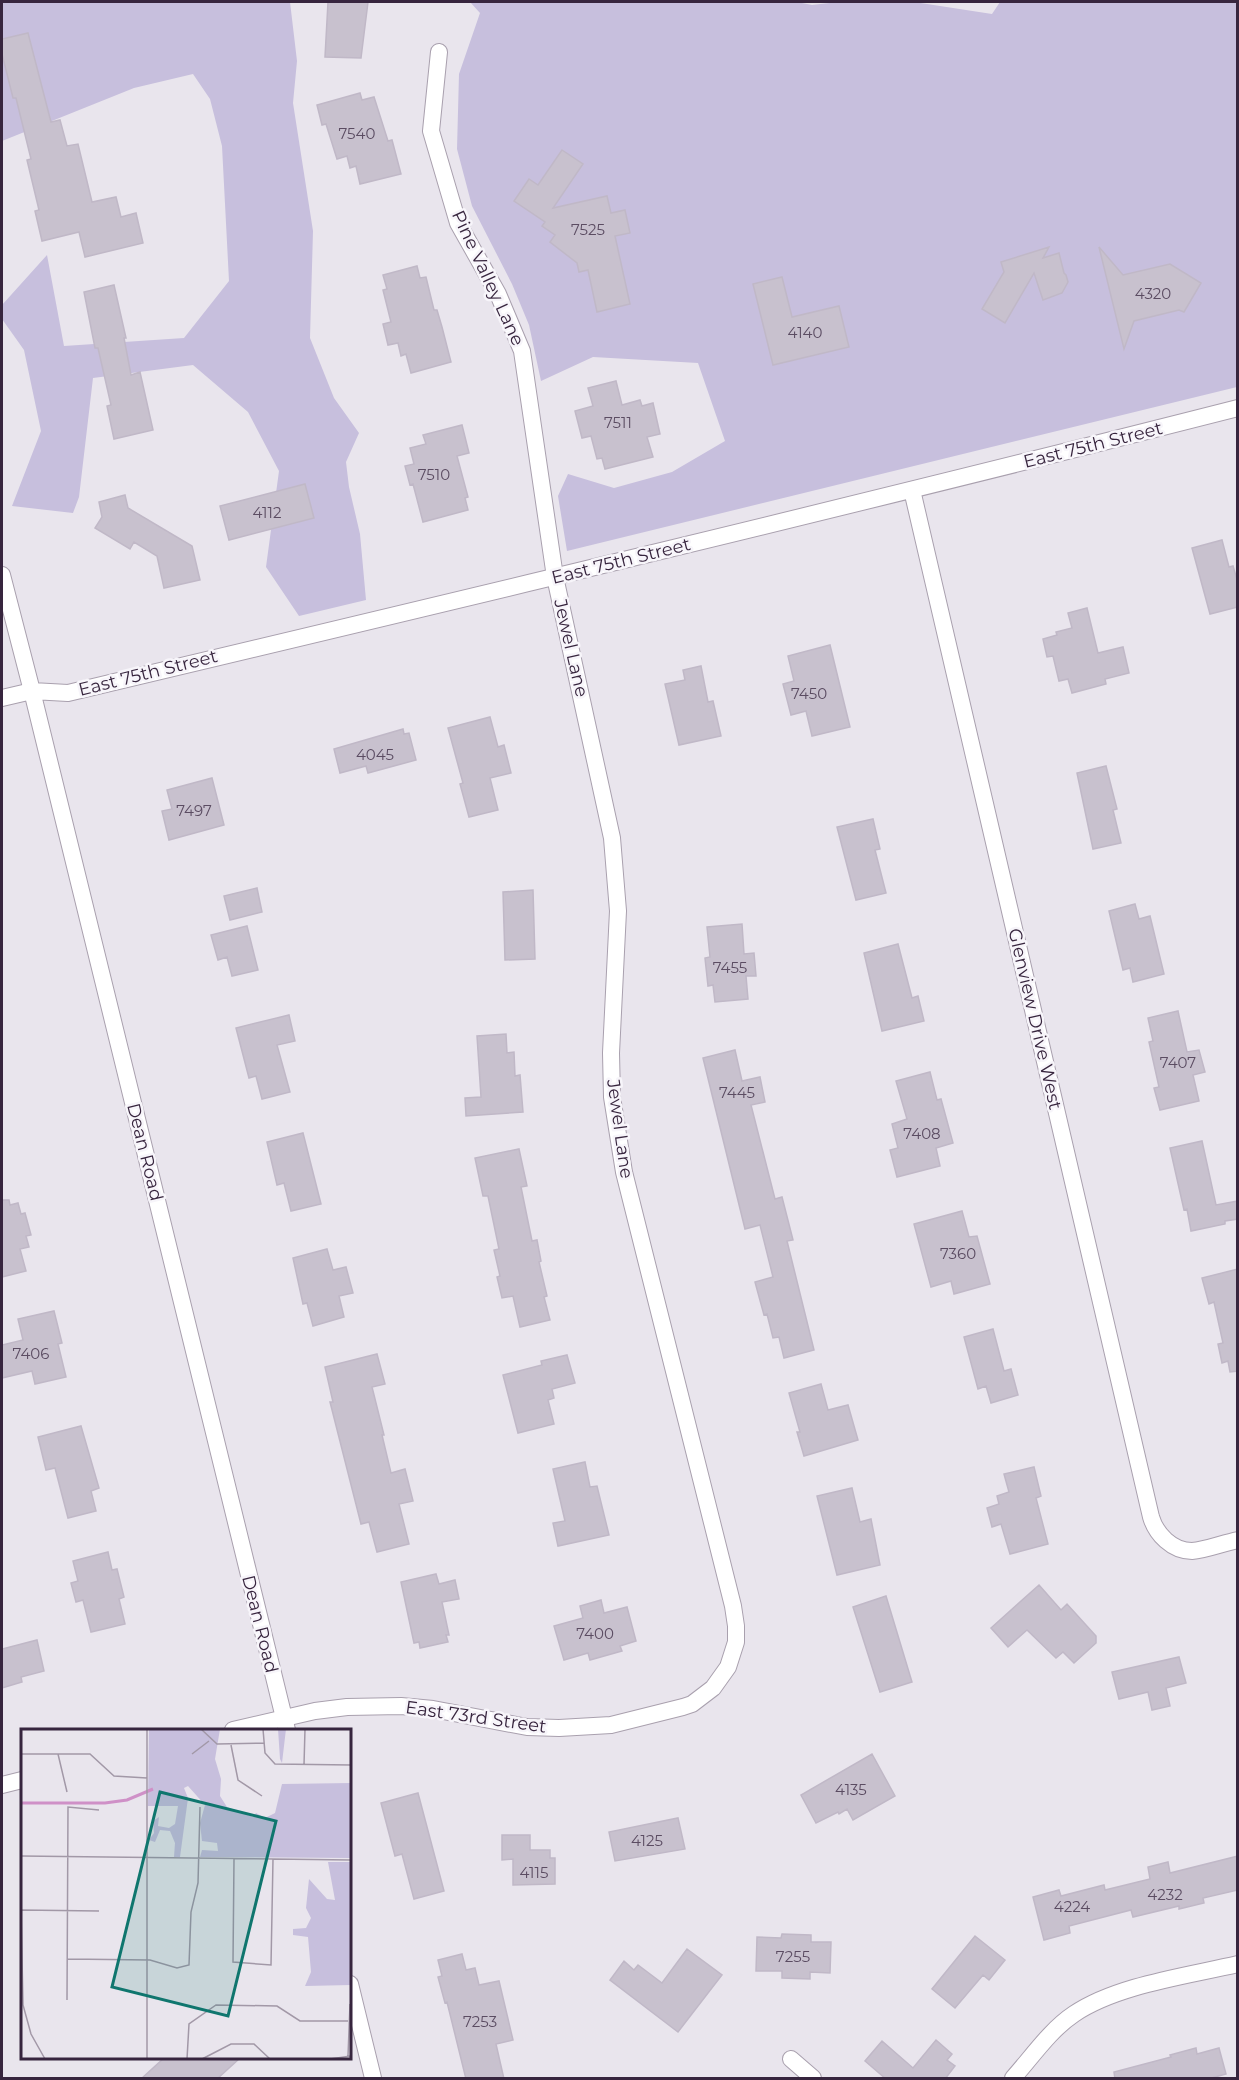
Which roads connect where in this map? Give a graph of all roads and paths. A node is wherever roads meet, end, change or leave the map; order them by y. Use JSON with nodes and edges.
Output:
{"nodes":[{"id":1,"x":439,"y":52,"type":"dead end"},
{"id":2,"x":1238,"y":408,"type":"edge"},
{"id":3,"x":912,"y":490,"type":"junction"},
{"id":4,"x":2,"y":575,"type":"edge"},
{"id":5,"x":555,"y":578,"type":"junction"},
{"id":6,"x":32,"y":691,"type":"junction"},
{"id":7,"x":2,"y":698,"type":"edge"},
{"id":8,"x":1238,"y":1540,"type":"edge"},
{"id":9,"x":725,"y":1671,"type":"joint"},
{"id":10,"x":285,"y":1725,"type":"edge"},
{"id":11,"x":250,"y":1729,"type":"edge"},
{"id":12,"x":21,"y":1780,"type":"edge"},
{"id":13,"x":2,"y":1785,"type":"edge"},
{"id":14,"x":1238,"y":1964,"type":"edge"},
{"id":15,"x":351,"y":1988,"type":"edge"},
{"id":16,"x":791,"y":2060,"type":"dead end"},
{"id":17,"x":373,"y":2079,"type":"edge"},
{"id":18,"x":813,"y":2079,"type":"edge"},
{"id":19,"x":1013,"y":2079,"type":"edge"}],
"edges":[{"from":1,"to":5,"type":"street","name":"Pine Valley Lane"},
{"from":2,"to":3,"type":"street","name":"East 75th Street"},
{"from":3,"to":5,"type":"street","name":"East 75th Street"},
{"from":3,"to":8,"type":"street","name":"Glenview Drive West"},
{"from":4,"to":6,"type":"street","name":"Dean Road"},
{"from":5,"to":6,"type":"street","name":"East 75th Street"},
{"from":5,"to":9,"type":"street","name":"Jewel Lane"},
{"from":6,"to":7,"type":"street","name":"East 75th Street"},
{"from":6,"to":10,"type":"street","name":"Dean Road"},
{"from":9,"to":10,"type":"street","name":"East 73rd Street"},
{"from":10,"to":11,"type":"street","name":"East 73rd Street"},
{"from":12,"to":13,"type":"street"},
{"from":14,"to":19,"type":"street"},
{"from":15,"to":17,"type":"street"},
{"from":16,"to":18,"type":"street"}]}
